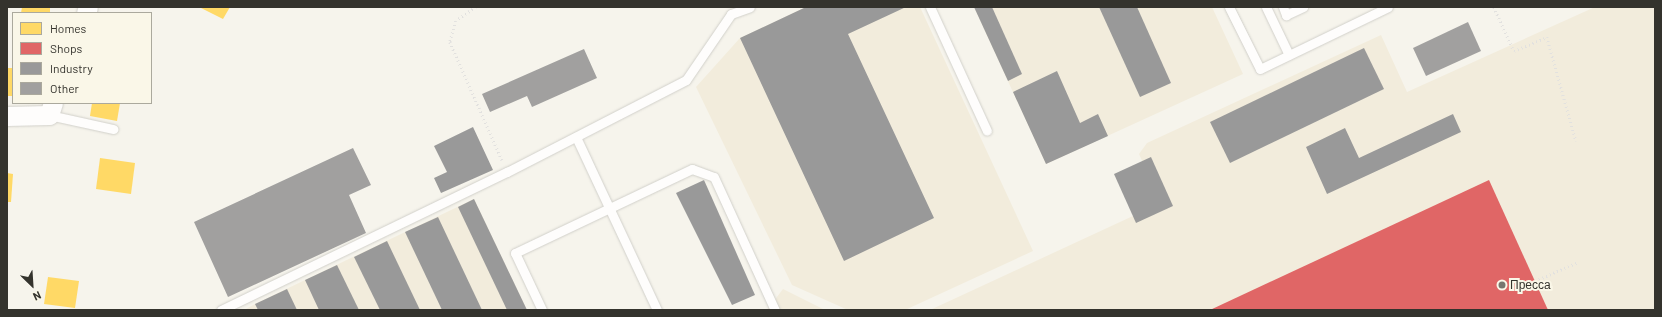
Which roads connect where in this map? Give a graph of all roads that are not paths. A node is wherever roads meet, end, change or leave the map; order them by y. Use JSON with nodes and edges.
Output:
{"nodes":[{"id":1,"x":750,"y":7,"type":"edge"},
{"id":2,"x":930,"y":7,"type":"edge"},
{"id":3,"x":1229,"y":7,"type":"edge"},
{"id":4,"x":1266,"y":7,"type":"edge"},
{"id":5,"x":1282,"y":7,"type":"edge"},
{"id":6,"x":1303,"y":7,"type":"edge"},
{"id":7,"x":1388,"y":7,"type":"edge"},
{"id":8,"x":1289,"y":55,"type":"junction"},
{"id":9,"x":51,"y":109,"type":"edge"},
{"id":10,"x":7,"y":116,"type":"edge"},
{"id":11,"x":113,"y":129,"type":"dead end"},
{"id":12,"x":988,"y":131,"type":"dead end"},
{"id":13,"x":576,"y":137,"type":"junction"},
{"id":14,"x":609,"y":209,"type":"junction"},
{"id":15,"x":221,"y":310,"type":"edge"},
{"id":16,"x":542,"y":310,"type":"edge"},
{"id":17,"x":657,"y":310,"type":"edge"},
{"id":18,"x":775,"y":310,"type":"edge"}],
"edges":[{"from":1,"to":13,"type":"lane"},
{"from":2,"to":12,"type":"lane"},
{"from":3,"to":8,"type":"lane"},
{"from":4,"to":8,"type":"lane"},
{"from":5,"to":6,"type":"lane"},
{"from":7,"to":8,"type":"lane"},
{"from":9,"to":10,"type":"street"},
{"from":9,"to":11,"type":"lane"},
{"from":13,"to":14,"type":"lane"},
{"from":13,"to":15,"type":"lane"},
{"from":14,"to":16,"type":"lane"},
{"from":14,"to":17,"type":"lane"},
{"from":14,"to":18,"type":"lane"}]}
